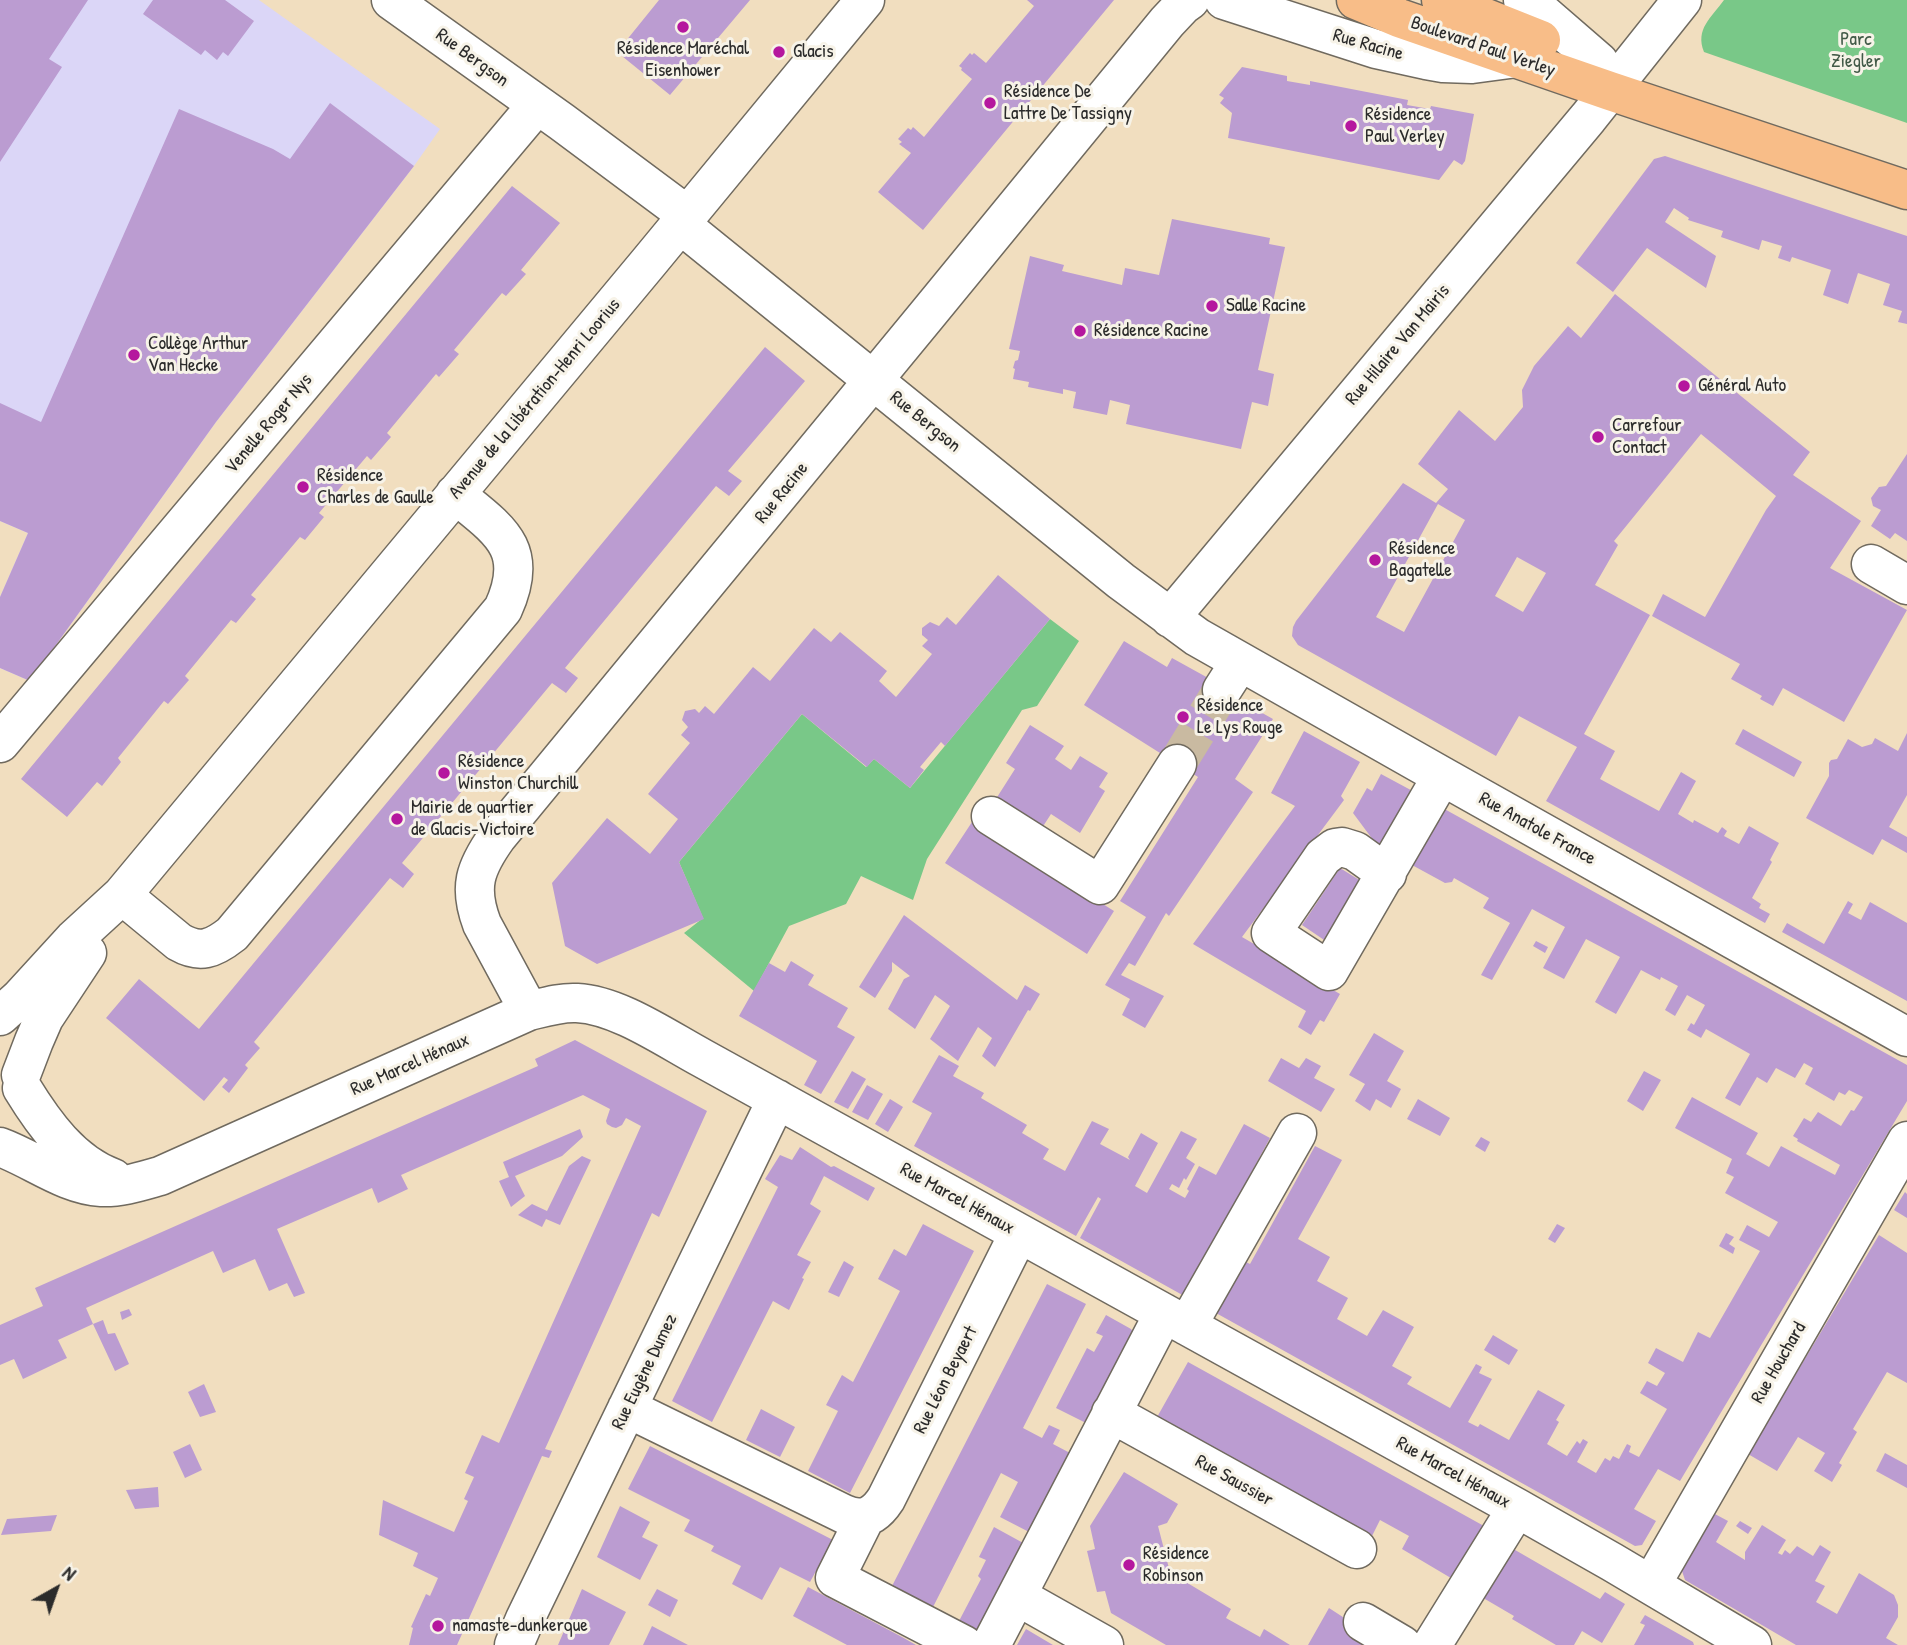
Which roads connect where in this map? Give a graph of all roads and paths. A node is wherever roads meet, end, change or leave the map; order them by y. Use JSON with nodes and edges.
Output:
{"nodes":[{"id":1,"x":391,"y":0,"type":"edge"},
{"id":2,"x":865,"y":0,"type":"edge"},
{"id":3,"x":1190,"y":0,"type":"edge"},
{"id":4,"x":1224,"y":0,"type":"edge"},
{"id":5,"x":1356,"y":0,"type":"edge"},
{"id":6,"x":1441,"y":0,"type":"edge"},
{"id":7,"x":1523,"y":0,"type":"edge"},
{"id":8,"x":1682,"y":0,"type":"edge"},
{"id":9,"x":1517,"y":58,"type":"junction"},
{"id":10,"x":1612,"y":75,"type":"junction"},
{"id":11,"x":537,"y":104,"type":"junction"},
{"id":12,"x":1907,"y":167,"type":"edge"},
{"id":13,"x":1907,"y":190,"type":"edge"},
{"id":14,"x":684,"y":220,"type":"junction"},
{"id":15,"x":873,"y":380,"type":"junction"},
{"id":16,"x":456,"y":494,"type":"junction"},
{"id":17,"x":1871,"y":564,"type":"dead end"},
{"id":18,"x":1907,"y":585,"type":"edge"},
{"id":19,"x":1170,"y":618,"type":"junction"},
{"id":20,"x":0,"y":743,"type":"edge"},
{"id":21,"x":1177,"y":764,"type":"tunnel mouth"},
{"id":22,"x":1442,"y":776,"type":"junction"},
{"id":23,"x":991,"y":816,"type":"dead end"},
{"id":24,"x":1387,"y":874,"type":"dead end"},
{"id":25,"x":122,"y":895,"type":"junction"},
{"id":26,"x":529,"y":1011,"type":"junction"},
{"id":27,"x":0,"y":1016,"type":"edge"},
{"id":28,"x":1907,"y":1037,"type":"edge"},
{"id":29,"x":0,"y":1038,"type":"edge"},
{"id":30,"x":22,"y":1082,"type":"junction"},
{"id":31,"x":777,"y":1099,"type":"junction"},
{"id":32,"x":0,"y":1130,"type":"edge"},
{"id":33,"x":1297,"y":1133,"type":"dead end"},
{"id":34,"x":1907,"y":1141,"type":"edge"},
{"id":35,"x":0,"y":1147,"type":"edge"},
{"id":36,"x":132,"y":1183,"type":"junction"},
{"id":37,"x":1019,"y":1233,"type":"junction"},
{"id":38,"x":1175,"y":1319,"type":"junction"},
{"id":39,"x":627,"y":1408,"type":"junction"},
{"id":40,"x":1111,"y":1413,"type":"junction"},
{"id":41,"x":1517,"y":1508,"type":"junction"},
{"id":42,"x":865,"y":1518,"type":"junction"},
{"id":43,"x":1357,"y":1549,"type":"dead end"},
{"id":44,"x":1651,"y":1585,"type":"junction"},
{"id":45,"x":1017,"y":1596,"type":"junction"},
{"id":46,"x":1363,"y":1622,"type":"dead end"},
{"id":47,"x":1742,"y":1643,"type":"edge"},
{"id":48,"x":514,"y":1645,"type":"edge"},
{"id":49,"x":964,"y":1645,"type":"edge"},
{"id":50,"x":991,"y":1645,"type":"edge"},
{"id":51,"x":1104,"y":1645,"type":"edge"},
{"id":52,"x":1402,"y":1645,"type":"edge"},
{"id":53,"x":1432,"y":1645,"type":"edge"}],
"edges":[{"from":1,"to":11,"type":"street","name":"Rue Bergson"},
{"from":2,"to":14,"type":"street","name":"Avenue de la Libération-Henri Loorius"},
{"from":3,"to":15,"type":"street","name":"Rue Racine"},
{"from":4,"to":9,"type":"street","name":"Rue Racine"},
{"from":5,"to":9,"type":"main road","name":"Boulevard Paul Verley"},
{"from":6,"to":10,"type":"main road","name":"Boulevard Paul Verley"},
{"from":7,"to":10,"type":"street","name":"Boulevard Paul Verley"},
{"from":8,"to":10,"type":"street","name":"Rue Hilaire Van Mairis"},
{"from":9,"to":10,"type":"main road","name":"Boulevard Paul Verley"},
{"from":10,"to":12,"type":"main road"},
{"from":10,"to":13,"type":"main road"},
{"from":10,"to":19,"type":"street","name":"Rue Hilaire Van Mairis"},
{"from":11,"to":14,"type":"street","name":"Rue Bergson"},
{"from":11,"to":20,"type":"street","name":"Venelle Roger Nys"},
{"from":14,"to":15,"type":"street","name":"Rue Bergson"},
{"from":14,"to":16,"type":"street","name":"Avenue de la Libération-Henri Loorius"},
{"from":15,"to":19,"type":"street","name":"Rue Bergson"},
{"from":15,"to":26,"type":"street","name":"Rue Racine"},
{"from":16,"to":25,"type":"street","name":"Avenue de la Libération-Henri Loorius"},
{"from":16,"to":25,"type":"street"},
{"from":17,"to":18,"type":"street"},
{"from":19,"to":22,"type":"street","name":"Rue Anatole France"},
{"from":21,"to":23,"type":"street"},
{"from":22,"to":24,"type":"street"},
{"from":22,"to":28,"type":"street","name":"Rue Anatole France"},
{"from":25,"to":27,"type":"street","name":"Avenue de la Libération-Henri Loorius"},
{"from":25,"to":30,"type":"street","name":"Avenue de la Libération-Henri Loorius"},
{"from":26,"to":31,"type":"street","name":"Rue Marcel Hénaux"},
{"from":26,"to":36,"type":"street","name":"Rue Marcel Hénaux"},
{"from":29,"to":30,"type":"street"},
{"from":30,"to":32,"type":"street","name":"Avenue de la Libération-Henri Loorius"},
{"from":30,"to":36,"type":"street"},
{"from":31,"to":37,"type":"street","name":"Rue Marcel Hénaux"},
{"from":31,"to":39,"type":"street","name":"Rue Eugène Dumez"},
{"from":33,"to":38,"type":"street"},
{"from":34,"to":44,"type":"street","name":"Rue Houchard"},
{"from":35,"to":36,"type":"street","name":"Rue Marcel Hénaux"},
{"from":37,"to":38,"type":"street","name":"Rue Marcel Hénaux"},
{"from":37,"to":42,"type":"street","name":"Rue Léon Beyaert"},
{"from":38,"to":40,"type":"street"},
{"from":38,"to":41,"type":"street","name":"Rue Marcel Hénaux"},
{"from":39,"to":42,"type":"street"},
{"from":39,"to":48,"type":"street","name":"Rue Eugène Dumez"},
{"from":40,"to":43,"type":"street","name":"Rue Saussier"},
{"from":40,"to":45,"type":"street"},
{"from":41,"to":44,"type":"street","name":"Rue Marcel Hénaux"},
{"from":41,"to":53,"type":"street"},
{"from":42,"to":49,"type":"street","name":"Rue Léon Beyaert"},
{"from":44,"to":47,"type":"street","name":"Rue Marcel Hénaux"},
{"from":45,"to":50,"type":"street"},
{"from":45,"to":51,"type":"street"},
{"from":46,"to":52,"type":"street"}]}
